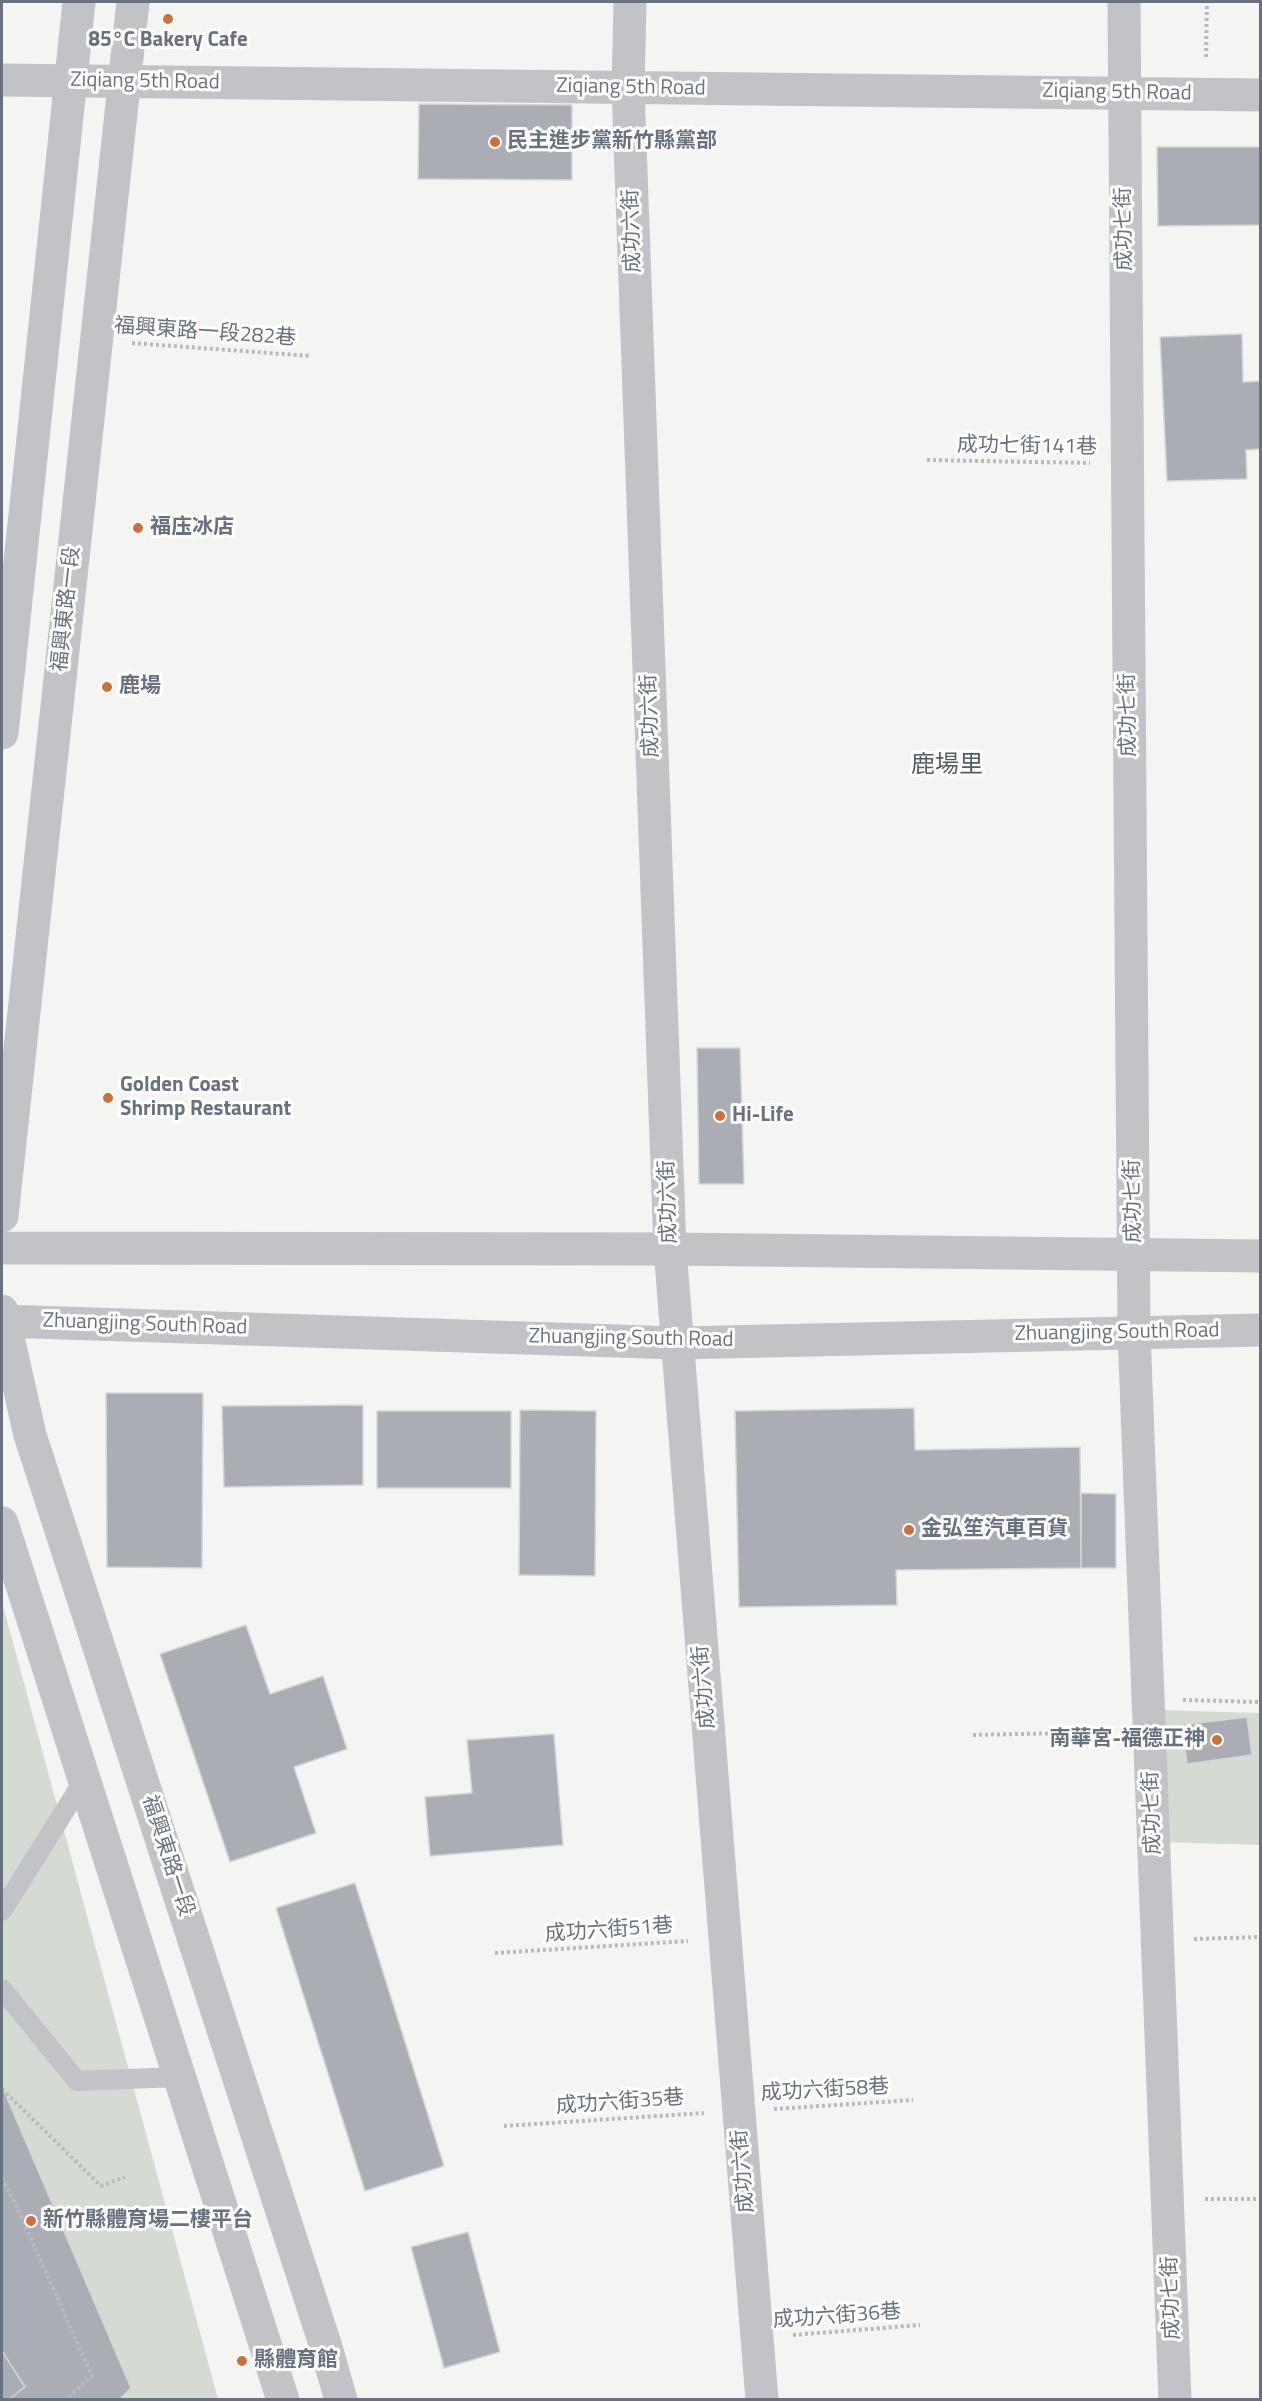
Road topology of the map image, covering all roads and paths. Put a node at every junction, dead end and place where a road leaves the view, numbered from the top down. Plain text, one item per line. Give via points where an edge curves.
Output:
1 (79, 2) edge
2 (133, 2) edge
3 (630, 2) edge
4 (1124, 2) edge
5 (1207, 2) edge
6 (2, 80) edge
7 (71, 81) junction
8 (123, 82) junction
9 (628, 88) junction
10 (1123, 93) junction
11 (1206, 94) junction
12 (1260, 95) edge
13 (96, 341) junction
14 (311, 356) dead end
15 (927, 460) dead end
16 (1127, 464) junction
17 (2, 733) edge
18 (2, 1216) edge
19 (2, 1248) edge
20 (670, 1249) junction
21 (1134, 1255) junction
22 (1260, 1256) edge
23 (2, 1311) edge
24 (2, 1321) edge
25 (1260, 1330) edge
26 (1134, 1332) junction
27 (678, 1343) junction
28 (2, 1523) edge
29 (1149, 1699) junction
30 (1260, 1702) edge
31 (1150, 1731) junction
32 (973, 1735) dead end
33 (84, 1780) junction
34 (2, 1911) edge
35 (1260, 1937) edge
36 (725, 1938) junction
37 (1158, 1940) junction
38 (495, 1953) dead end
39 (2, 1989) edge
40 (180, 2077) junction
41 (2, 2089) edge
42 (913, 2100) dead end
43 (739, 2111) junction
44 (504, 2126) dead end
45 (125, 2177) dead end
46 (2, 2178) edge
47 (1168, 2199) junction
48 (1260, 2199) edge
49 (920, 2325) dead end
50 (757, 2338) junction
51 (65, 2400) edge
52 (283, 2400) edge
53 (341, 2400) edge
54 (762, 2400) edge
55 (1175, 2400) edge

1 - 7 street
2 - 8 street, 福興東路一段
3 - 9 street, 成功六街
4 - 10 street, 成功七街
5 - 11 path
6 - 7 street, Ziqiang 5th Road
7 - 8 street, Ziqiang 5th Road
7 - 17 street
8 - 9 street, Ziqiang 5th Road
8 - 13 street, 福興東路一段
9 - 10 street, Ziqiang 5th Road
9 - 20 street, 成功六街
10 - 11 street, Ziqiang 5th Road
10 - 16 street, 成功七街
11 - 12 street, Ziqiang 5th Road
13 - 14 path, 福興東路一段282巷
13 - 18 street, 福興東路一段
15 - 16 path, 成功七街141巷
16 - 21 street, 成功七街
19 - 20 street
20 - 21 street
20 - 27 street, 成功六街
21 - 22 street
21 - 26 street, 成功七街
23 - 24 street, 福興東路一段
24 - 27 street, Zhuangjing South Road
24 - 53 street, 福興東路一段 via 30,1435
25 - 26 street, Zhuangjing South Road
26 - 27 street, Zhuangjing South Road
26 - 29 street, 成功七街
27 - 36 street, 成功六街
28 - 33 street
29 - 30 path
29 - 31 street, 成功七街
31 - 32 path
31 - 37 street, 成功七街
33 - 34 lane
33 - 40 street
35 - 37 path
36 - 38 path, 成功六街51巷
36 - 43 street, 成功六街
37 - 47 street, 成功七街
39 - 40 lane via 77,2080
40 - 52 street
41 - 45 path via 101,2186
42 - 43 path, 成功六街58巷
43 - 44 path, 成功六街35巷
43 - 50 street, 成功六街
46 - 51 path via 92,2376
47 - 48 path
47 - 55 street, 成功七街
49 - 50 path, 成功六街36巷
50 - 54 street, 成功六街

